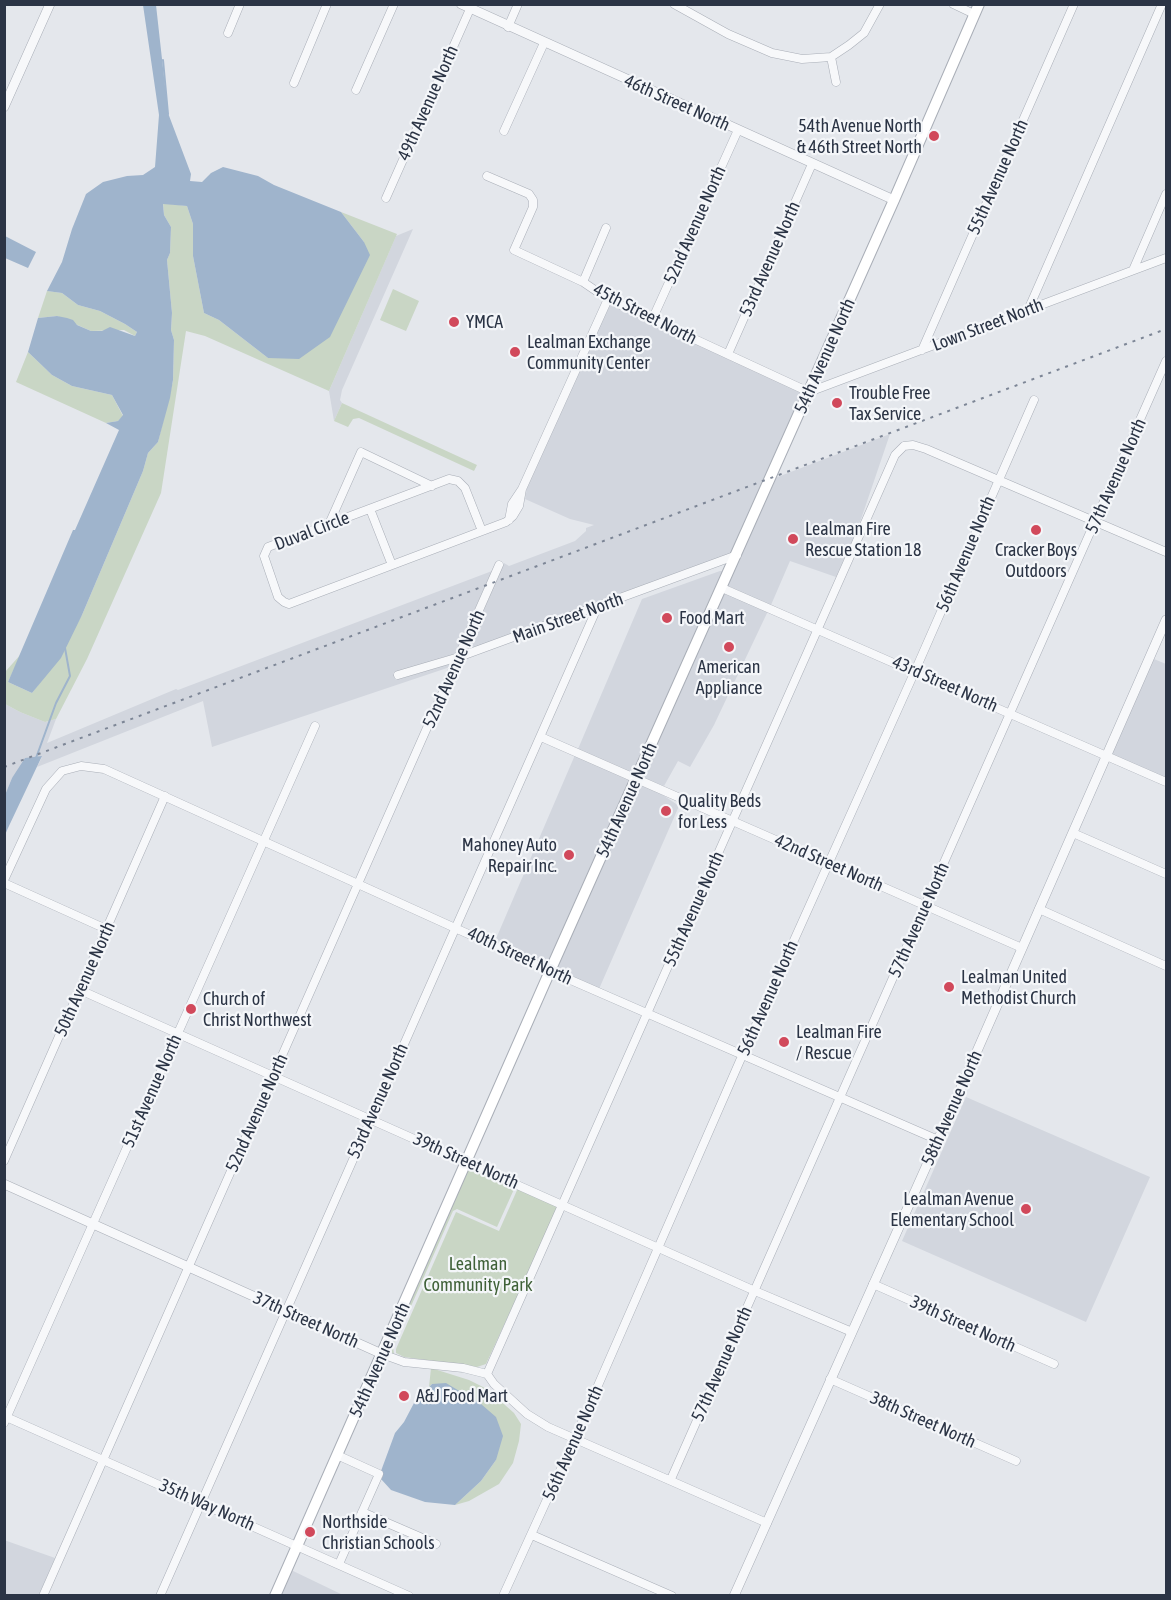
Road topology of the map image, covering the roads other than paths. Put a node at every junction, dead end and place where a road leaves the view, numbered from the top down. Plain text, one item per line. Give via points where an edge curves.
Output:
1 (50, 4) edge
2 (240, 4) edge
3 (327, 4) edge
4 (394, 4) edge
5 (518, 4) edge
6 (674, 4) edge
7 (880, 4) edge
8 (953, 4) edge
9 (1074, 4) edge
10 (1162, 4) edge
11 (466, 7) edge
12 (977, 9) edge
13 (508, 27) junction
14 (228, 33) dead end
15 (544, 43) junction
16 (831, 57) junction
17 (836, 82) dead end
18 (294, 83) dead end
19 (356, 90) dead end
20 (4, 107) edge
21 (738, 130) junction
22 (504, 131) dead end
23 (812, 164) junction
24 (487, 176) dead end
25 (1167, 194) edge
26 (386, 198) dead end
27 (894, 200) junction
28 (606, 228) dead end
29 (1167, 258) edge
30 (1133, 270) junction
31 (583, 282) junction
32 (608, 299) junction
33 (1028, 310) junction
34 (652, 320) junction
35 (922, 350) junction
36 (728, 354) junction
37 (1167, 361) edge
38 (809, 392) junction
39 (1034, 400) dead end
40 (999, 479) junction
41 (432, 486) junction
42 (370, 509) junction
43 (1096, 522) junction
44 (329, 524) junction
45 (482, 531) junction
46 (1167, 552) edge
47 (737, 555) junction
48 (392, 565) junction
49 (499, 565) dead end
50 (722, 588) junction
51 (597, 608) junction
52 (1167, 620) edge
53 (818, 628) junction
54 (459, 657) junction
55 (915, 671) junction
56 (398, 675) dead end
57 (1012, 714) junction
58 (315, 726) dead end
59 (541, 737) junction
60 (1107, 756) junction
61 (636, 778) junction
62 (1167, 782) edge
63 (165, 796) junction
64 (733, 820) junction
65 (1073, 833) junction
66 (263, 840) junction
67 (830, 862) junction
68 (1167, 874) edge
69 (4, 881) edge
70 (358, 883) junction
71 (926, 905) junction
72 (1039, 909) junction
73 (456, 927) junction
74 (106, 929) junction
75 (1022, 948) junction
76 (1167, 966) edge
77 (550, 971) junction
78 (80, 990) junction
79 (647, 1014) junction
80 (177, 1032) junction
81 (742, 1056) junction
82 (274, 1075) junction
83 (839, 1097) junction
84 (370, 1118) junction
85 (938, 1140) junction
86 (4, 1161) edge
87 (467, 1162) junction
88 (4, 1184) edge
89 (563, 1205) junction
90 (93, 1224) junction
91 (659, 1248) junction
92 (189, 1267) junction
93 (873, 1284) junction
94 (755, 1291) junction
95 (285, 1310) junction
96 (852, 1332) junction
97 (382, 1354) junction
98 (1054, 1364) dead end
99 (487, 1374) junction
100 (831, 1379) junction
101 (5, 1419) edge
102 (575, 1438) junction
103 (337, 1455) junction
104 (103, 1459) junction
105 (1016, 1461) dead end
106 (671, 1479) junction
107 (201, 1503) junction
108 (362, 1512) junction
109 (767, 1523) junction
110 (532, 1535) junction
111 (436, 1544) dead end
112 (297, 1546) junction
113 (339, 1564) junction
114 (392, 1592) edge
115 (43, 1596) edge
116 (160, 1596) edge
117 (275, 1596) edge
118 (409, 1596) edge
119 (503, 1596) edge
120 (672, 1596) edge
121 (734, 1596) edge

1 - 20 street
2 - 14 street
3 - 18 street
4 - 19 street
5 - 13 street
6 - 16 street via 772,53 802,59
7 - 16 street via 864,33
8 - 12 street
9 - 35 street, 55th Avenue North
10 - 33 street
11 - 13 street, 46th Street North
11 - 26 street, 49th Avenue North
12 - 27 main road, 54th Avenue North
13 - 15 street, 46th Street North
15 - 21 street, 46th Street North
15 - 22 street
16 - 17 street
21 - 23 street, 46th Street North
21 - 34 street, 52nd Avenue North
23 - 27 street, 46th Street North
23 - 36 street, 53rd Avenue North
24 - 31 street, 45th Street North via 529,194 533,200 514,250
25 - 30 street
27 - 38 main road, 54th Avenue North
28 - 31 street
29 - 30 street, Lown Street North
30 - 33 street, Lown Street North
31 - 32 street, 45th Street North
32 - 34 street, 45th Street North
32 - 45 street, Duval Circle via 522,489 519,506 507,521
33 - 35 street, Lown Street North
34 - 36 street, 45th Street North
35 - 38 street, Lown Street North
36 - 38 street, 45th Street North
37 - 43 street, 57th Avenue North
38 - 47 main road, 54th Avenue North
39 - 40 street, 56th Avenue North
40 - 43 street
40 - 53 street, 55th Avenue North via 926,449 904,446 884,478
40 - 55 street, 56th Avenue North
41 - 42 street, Duval Circle
41 - 44 street via 361,452
41 - 45 street, Duval Circle via 453,479 462,485
42 - 44 street, Duval Circle
42 - 48 street
43 - 46 street
43 - 57 street, 57th Avenue North
44 - 48 street, Duval Circle via 267,547 264,552 278,597 284,603
45 - 48 street, Duval Circle
47 - 50 main road, 54th Avenue North
47 - 51 street, Main Street North
49 - 54 street, 52nd Avenue North
50 - 53 street, 43rd Street North
50 - 61 main road, 54th Avenue North
51 - 54 street, Main Street North
51 - 59 street, 53rd Avenue North
52 - 60 street, 58th Avenue North
53 - 55 street, 43rd Street North
53 - 64 street, 55th Avenue North
54 - 56 street, Main Street North
54 - 70 street, 52nd Avenue North
55 - 57 street, 43rd Street North
55 - 67 street, 56th Avenue North
57 - 60 street, 43rd Street North
57 - 71 street, 57th Avenue North
58 - 66 street, 51st Avenue North
59 - 61 street, 42nd Street North
59 - 73 street, 53rd Avenue North
60 - 62 street, 43rd Street North
60 - 65 street, 58th Avenue North
61 - 64 street, 42nd Street North
61 - 77 main road, 54th Avenue North
63 - 66 street, 40th Street North
63 - 69 street, 40th Street North via 104,769 81,766 62,771 46,789
63 - 74 street, 50th Avenue North
64 - 67 street, 42nd Street North
64 - 79 street, 55th Avenue North
65 - 68 street
65 - 72 street, 58th Avenue North
66 - 70 street, 40th Street North
66 - 80 street, 51st Avenue North
67 - 71 street, 42nd Street North
67 - 81 street, 56th Avenue North
69 - 74 street
70 - 73 street, 40th Street North
70 - 82 street, 52nd Avenue North
71 - 75 street, 42nd Street North
71 - 83 street, 57th Avenue North
72 - 75 street, 58th Avenue North
72 - 76 street
73 - 77 street, 40th Street North
73 - 84 street, 53rd Avenue North
74 - 78 street, 50th Avenue North
75 - 85 street, 58th Avenue North
77 - 79 street, 40th Street North
77 - 87 main road, 54th Avenue North
78 - 80 street, 39th Street North
78 - 86 street, 50th Avenue North
79 - 81 street, 40th Street North
79 - 89 street, 55th Avenue North
80 - 82 street, 39th Street North
80 - 90 street, 51st Avenue North
81 - 83 street, 40th Street North
81 - 91 street, 56th Avenue North
82 - 84 street, 39th Street North
82 - 92 street, 52nd Avenue North
83 - 85 street, 40th Street North
83 - 94 street, 57th Avenue North
84 - 87 street, 39th Street North
84 - 95 street, 53rd Avenue North
85 - 93 street, 58th Avenue North
87 - 89 street, 39th Street North
87 - 97 main road, 54th Avenue North
88 - 90 street, 37th Street North
89 - 91 street, 39th Street North
89 - 99 street, 55th Avenue North
90 - 92 street, 37th Street North
90 - 101 street, 51st Avenue North
91 - 94 street, 39th Street North
91 - 102 street, 56th Avenue North
92 - 95 street, 37th Street North
92 - 104 street, 52nd Avenue North
93 - 96 street, 58th Avenue North
93 - 98 street, 39th Street North
94 - 96 street, 39th Street North
94 - 106 street, 57th Avenue North
95 - 97 street, 37th Street North
95 - 107 street, 53rd Avenue North
96 - 100 street, 58th Avenue North
97 - 99 street, 37th Street North via 404,1362
97 - 103 main road, 54th Avenue North
99 - 102 street via 527,1414
100 - 105 street, 38th Street North
100 - 109 street, 58th Avenue North
101 - 104 street, 35th Way North
102 - 106 street
102 - 110 street, 56th Avenue North
103 - 108 street via 379,1474
103 - 112 main road, 54th Avenue North
104 - 107 street, 35th Way North
104 - 115 street, 52nd Avenue North
106 - 109 street
107 - 112 street, 35th Way North
107 - 116 street, 53rd Avenue North
108 - 111 street
108 - 113 street
109 - 121 street, 58th Avenue North
110 - 119 street, 56th Avenue North
110 - 120 street
112 - 113 street, 35th Way North
112 - 117 main road, 54th Avenue North
113 - 114 street, 35th Way North
114 - 118 street, 35th Way North

